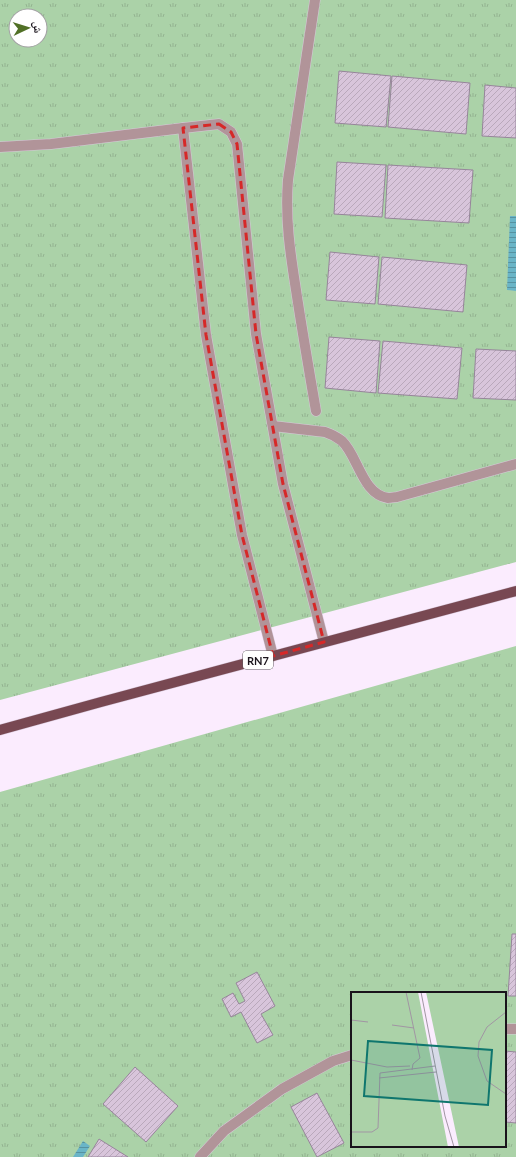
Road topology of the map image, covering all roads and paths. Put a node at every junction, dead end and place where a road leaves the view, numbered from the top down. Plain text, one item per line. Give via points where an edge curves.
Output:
1 (315, 0) edge
2 (183, 128) junction
3 (0, 147) edge
4 (316, 411) dead end
5 (273, 426) junction
6 (516, 464) edge
7 (516, 591) edge
8 (324, 642) junction
9 (273, 656) junction
10 (0, 730) edge
11 (351, 1055) edge
12 (200, 1157) edge

1 - 4 street via 286,198 288,239
2 - 3 street via 51,144
2 - 5 street via 219,124 231,132 237,144 256,334
2 - 9 street via 206,335 242,535
5 - 6 street via 333,435 350,452 366,483 378,494 388,498
5 - 8 street via 283,484
7 - 8 main road, RN7
8 - 9 main road, RN7
9 - 10 main road, RN7
11 - 12 street via 333,1061 282,1089 224,1131

